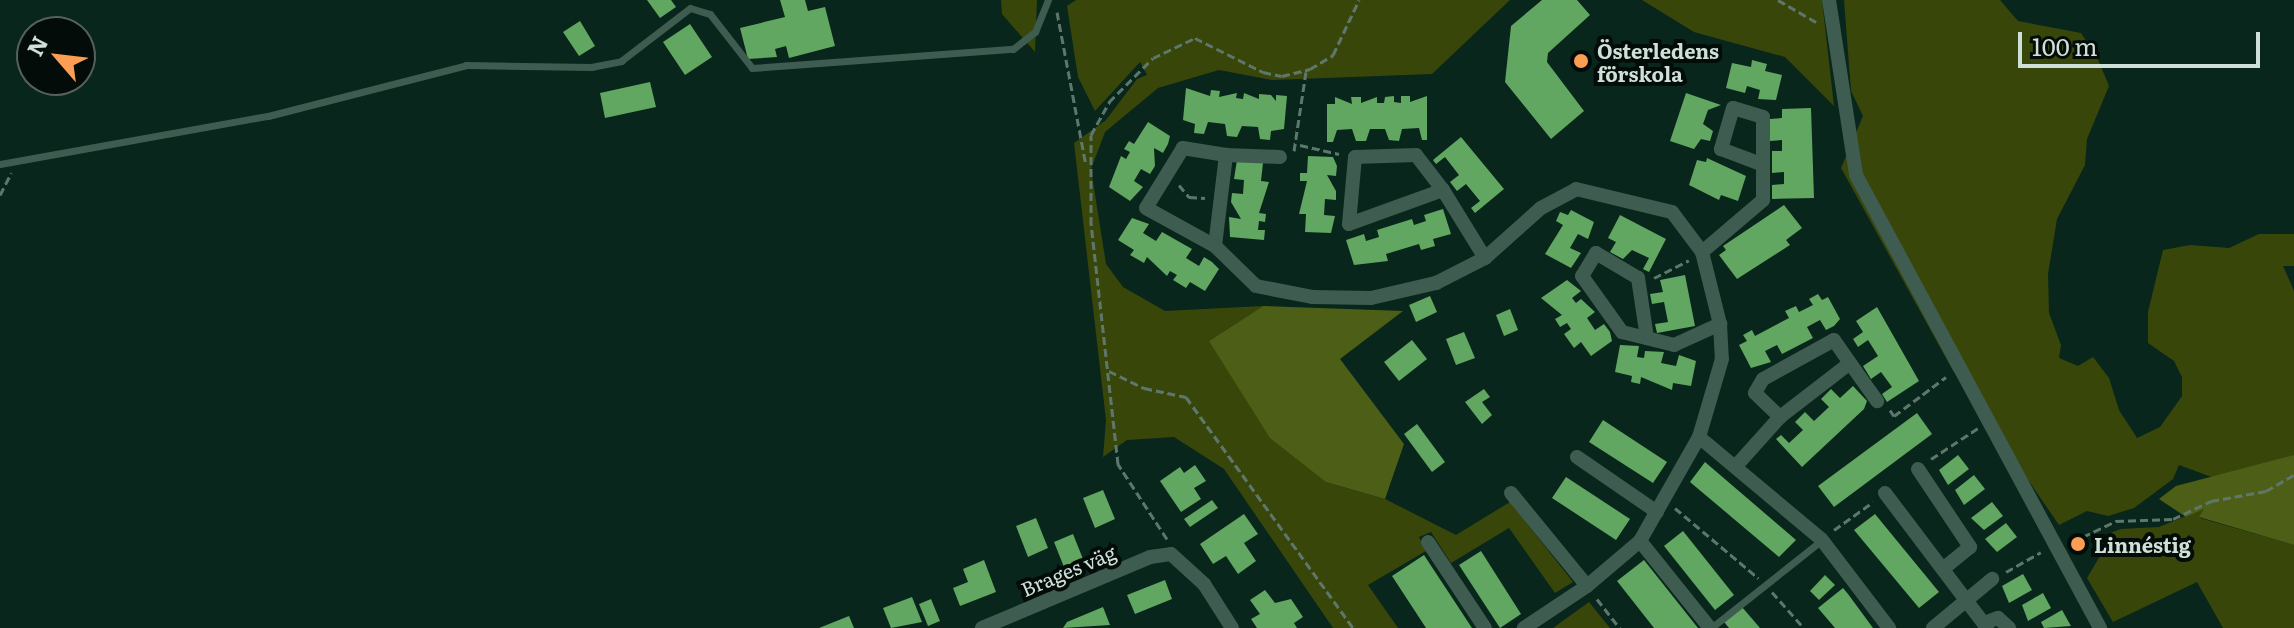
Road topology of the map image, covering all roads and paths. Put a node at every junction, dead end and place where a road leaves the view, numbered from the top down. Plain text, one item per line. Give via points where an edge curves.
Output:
1 (1048, 0) edge
2 (1055, 0) edge
3 (1778, 0) edge
4 (1829, 0) edge
5 (1834, 37) junction
6 (1306, 70) dead end
7 (1298, 145) junction
8 (1226, 155) junction
9 (1280, 157) joint
10 (1355, 157) junction
11 (16, 162) junction
12 (0, 164) edge
13 (1761, 164) dead end
14 (1087, 170) dead end
15 (1166, 175) junction
16 (1443, 190) junction
17 (0, 195) edge
18 (1220, 199) junction
19 (1215, 246) junction
20 (1702, 252) junction
21 (1485, 258) junction
22 (1639, 281) junction
23 (1720, 324) junction
24 (1647, 338) junction
25 (1850, 363) junction
26 (1958, 369) junction
27 (1877, 401) joint
28 (1780, 417) junction
29 (1987, 422) junction
30 (1699, 437) junction
31 (1577, 457) dead end
32 (1736, 466) junction
33 (1918, 469) joint
34 (2294, 475) edge
35 (1511, 493) dead end
36 (1885, 493) joint
37 (1660, 506) junction
38 (1822, 540) junction
39 (1640, 541) junction
40 (1428, 542) dead end
41 (2056, 547) junction
42 (1171, 554) junction
43 (1943, 569) junction
44 (1992, 579) joint
45 (1764, 583) junction
46 (1587, 586) junction
47 (1965, 602) junction
48 (1985, 626) edge
49 (982, 628) edge
50 (1232, 628) edge
51 (1353, 628) edge
52 (1485, 628) edge
53 (1524, 628) edge
54 (1620, 628) edge
55 (1710, 628) edge
56 (1804, 628) edge
57 (1889, 628) edge
58 (1933, 628) edge
59 (2009, 628) edge
60 (2100, 628) edge

1 - 11 lane via 1035,32 1013,49 752,68 710,14 690,8 621,61 591,67 466,65 268,116
2 - 14 path
3 - 5 path via 1794,5
4 - 5 street
5 - 26 street via 1856,175
6 - 7 path
7 - 9 path
7 - 10 path
8 - 9 street
8 - 15 street via 1183,148
8 - 18 street
10 - 16 street via 1416,155
10 - 16 street via 1349,224
11 - 12 lane
11 - 17 path
13 - 20 street via 1763,200
15 - 18 path via 1189,197
15 - 19 street via 1146,208
16 - 21 street
18 - 19 street
19 - 21 street via 1256,286 1312,297 1371,298 1436,283
20 - 21 street via 1672,212 1576,189 1541,208
20 - 22 path via 1663,276
20 - 23 street
22 - 24 street
22 - 24 street via 1596,253 1582,276 1622,332
23 - 24 street via 1674,345
23 - 30 street via 1722,359
25 - 27 street
25 - 28 street
25 - 28 street via 1834,340 1763,379 1755,393
26 - 27 path via 1894,416
26 - 29 street
28 - 32 street
29 - 33 path
29 - 41 street
30 - 32 street
30 - 37 street
31 - 37 street
32 - 38 street
33 - 43 street via 1970,547
34 - 41 path via 2266,491 2211,501 2173,519 2116,521
35 - 46 street
36 - 38 path
36 - 43 street
37 - 39 street
37 - 45 path
38 - 45 lane
38 - 57 street
39 - 46 street
39 - 55 street
40 - 52 street
41 - 44 path
41 - 60 street
42 - 49 street, Brages väg via 1150,557
42 - 50 street via 1204,584
42 - 51 path via 1167,538 1118,464 1109,371 1144,388 1186,397
43 - 47 street
44 - 47 street
45 - 55 lane
45 - 56 path
46 - 53 street
46 - 54 path
47 - 48 street
47 - 58 street
48 - 59 street via 1998,618

